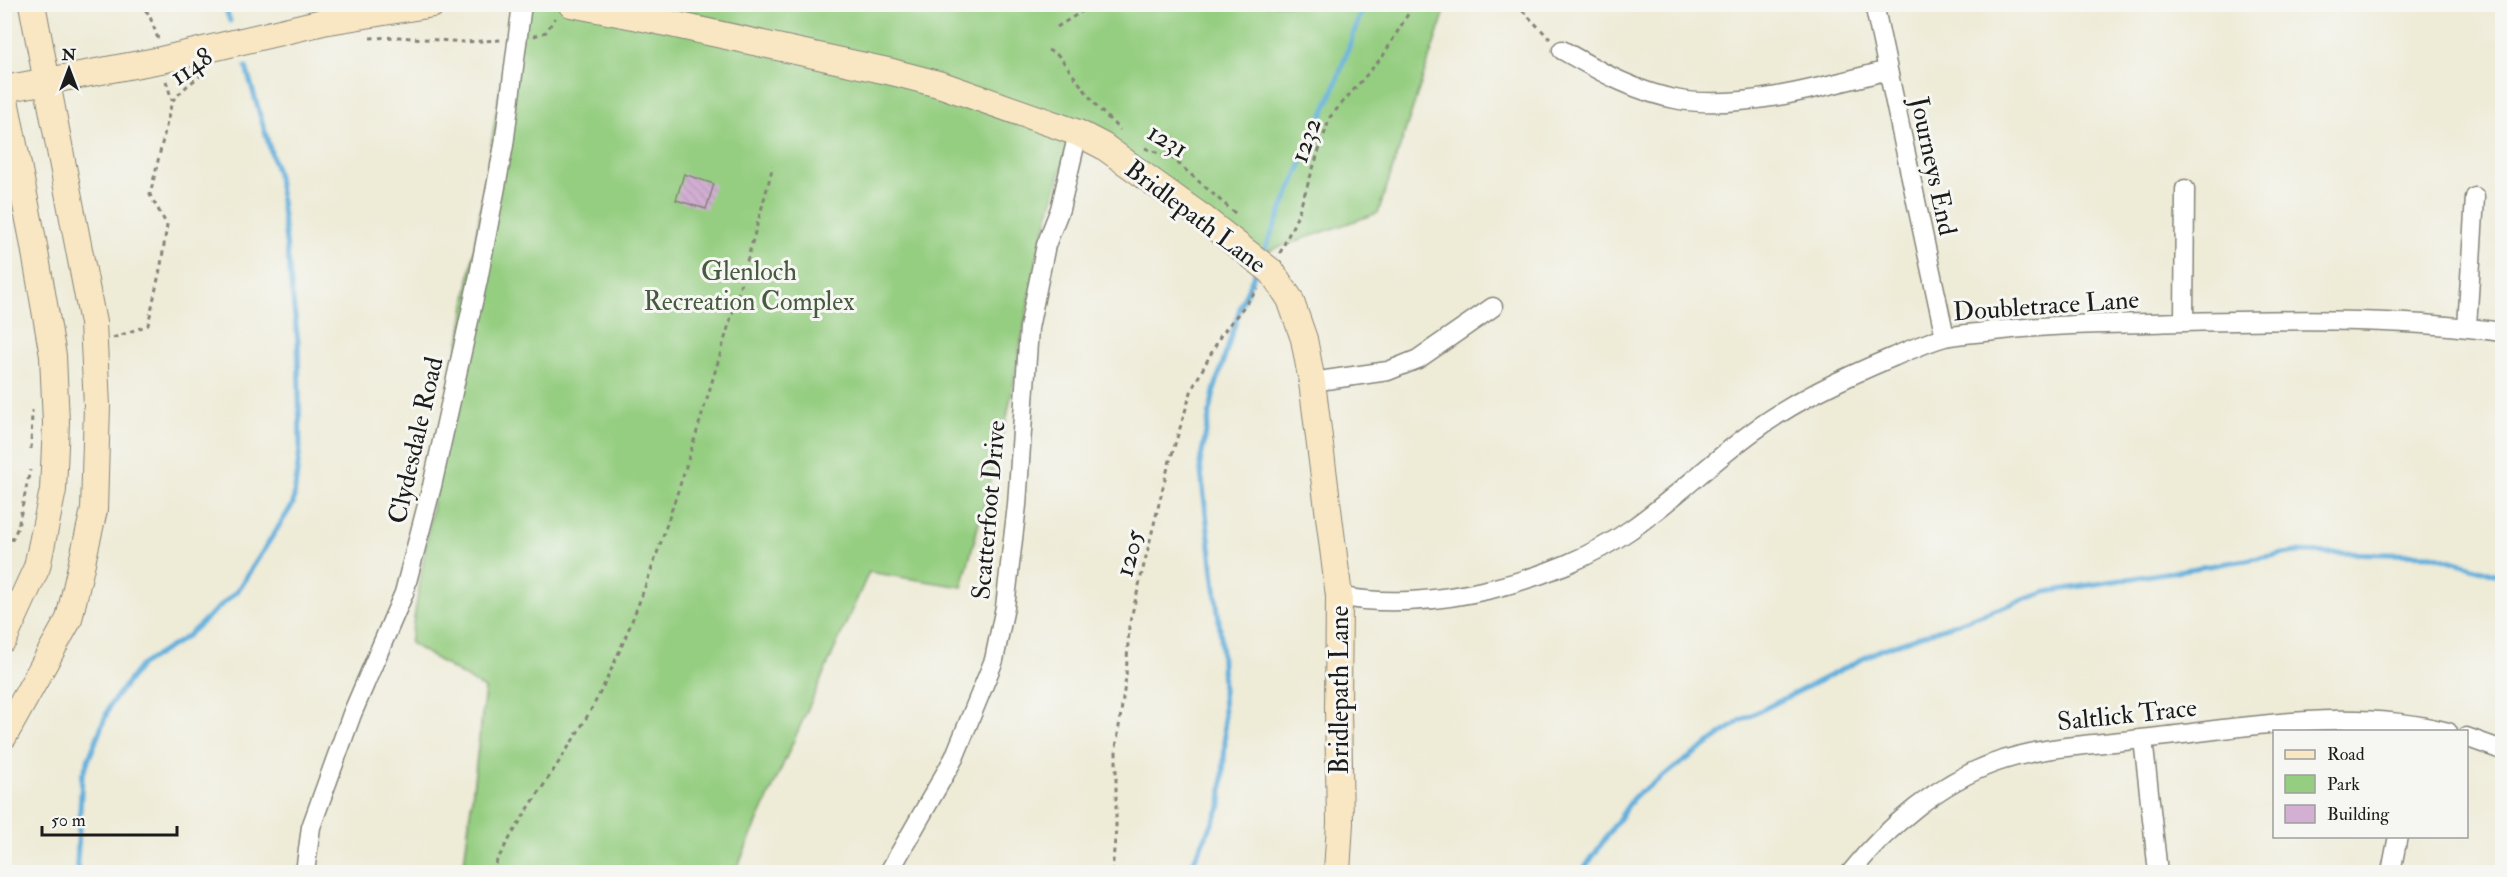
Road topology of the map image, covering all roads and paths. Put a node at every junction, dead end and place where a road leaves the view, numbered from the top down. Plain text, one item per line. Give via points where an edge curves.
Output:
1 (32, 4) edge
2 (433, 4) edge
3 (522, 4) edge
4 (1107, 4) edge
5 (1414, 4) edge
6 (1516, 4) edge
7 (1874, 4) edge
8 (564, 9) edge
9 (1057, 27) dead end
10 (367, 38) dead end
11 (517, 39) junction
12 (1048, 50) dead end
13 (1562, 50) joint
14 (210, 69) dead end
15 (1888, 70) junction
16 (46, 81) junction
17 (4, 89) edge
18 (4, 95) edge
19 (1078, 132) junction
20 (1127, 136) dead end
21 (1144, 148) dead end
22 (773, 166) dead end
23 (2185, 189) dead end
24 (2475, 197) dead end
25 (1241, 218) dead end
26 (1267, 257) junction
27 (1493, 307) dead end
28 (2184, 322) junction
29 (2467, 327) junction
30 (2502, 332) edge
31 (1945, 337) junction
32 (95, 346) junction
33 (1312, 382) junction
34 (1339, 596) junction
35 (4, 639) edge
36 (2419, 728) edge
37 (4, 736) edge
38 (2468, 738) edge
39 (2143, 739) junction
40 (2502, 750) edge
41 (2398, 838) edge
42 (305, 873) edge
43 (491, 873) edge
44 (890, 873) edge
45 (1112, 873) edge
46 (1336, 873) edge
47 (1851, 873) edge
48 (2158, 873) edge
49 (2391, 873) edge

1 - 16 street
2 - 16 street via 323,22 161,60
3 - 11 street, Clydesdale Road
4 - 9 path via 1089,8
5 - 26 path, 1232 via 1383,56 1329,117 1297,217
6 - 13 path
7 - 15 street, Journeys End
8 - 11 path via 541,35
8 - 19 street, Bridlepath Lane via 639,17 892,72
10 - 11 path via 464,42
11 - 42 street, Clydesdale Road via 504,146 432,486 404,593 352,714 312,827
12 - 20 path, 1231 via 1059,56 1098,108
13 - 15 street via 1624,83 1678,100 1698,102 1734,103
14 - 32 path, 1148 via 172,101 161,142 150,195 166,225 148,325
15 - 31 street, Journeys End
16 - 17 street
16 - 32 street
18 - 35 street via 52,356 56,423 53,490 37,567
19 - 26 street, Bridlepath Lane
19 - 44 street, Scatterfoot Drive via 1046,245 1029,328 1017,505 1005,608 994,660 954,758
21 - 25 path, 1231 via 1172,158
22 - 43 path via 723,348 642,597 600,692
23 - 28 street
24 - 29 street
26 - 33 street, Bridlepath Lane via 1290,299 1304,339
26 - 45 path, 1205 via 1192,389 1168,467 1129,626 1116,747
27 - 33 street via 1418,359 1388,371
28 - 29 street, Doubletrace Lane
28 - 31 street, Doubletrace Lane via 2049,325
29 - 30 street, Doubletrace Lane
31 - 34 street, Doubletrace Lane via 1846,377 1798,402 1752,432 1629,531 1591,552 1489,590 1436,599 1382,601
32 - 37 street via 94,510 79,580 69,619
33 - 34 street, Bridlepath Lane
34 - 46 street, Bridlepath Lane via 1340,823
36 - 39 street, Saltlick Trace via 2398,721 2329,720
38 - 40 street
39 - 47 street, Saltlick Trace via 2043,749 1992,764 1922,804 1881,839
39 - 48 street
41 - 49 street

